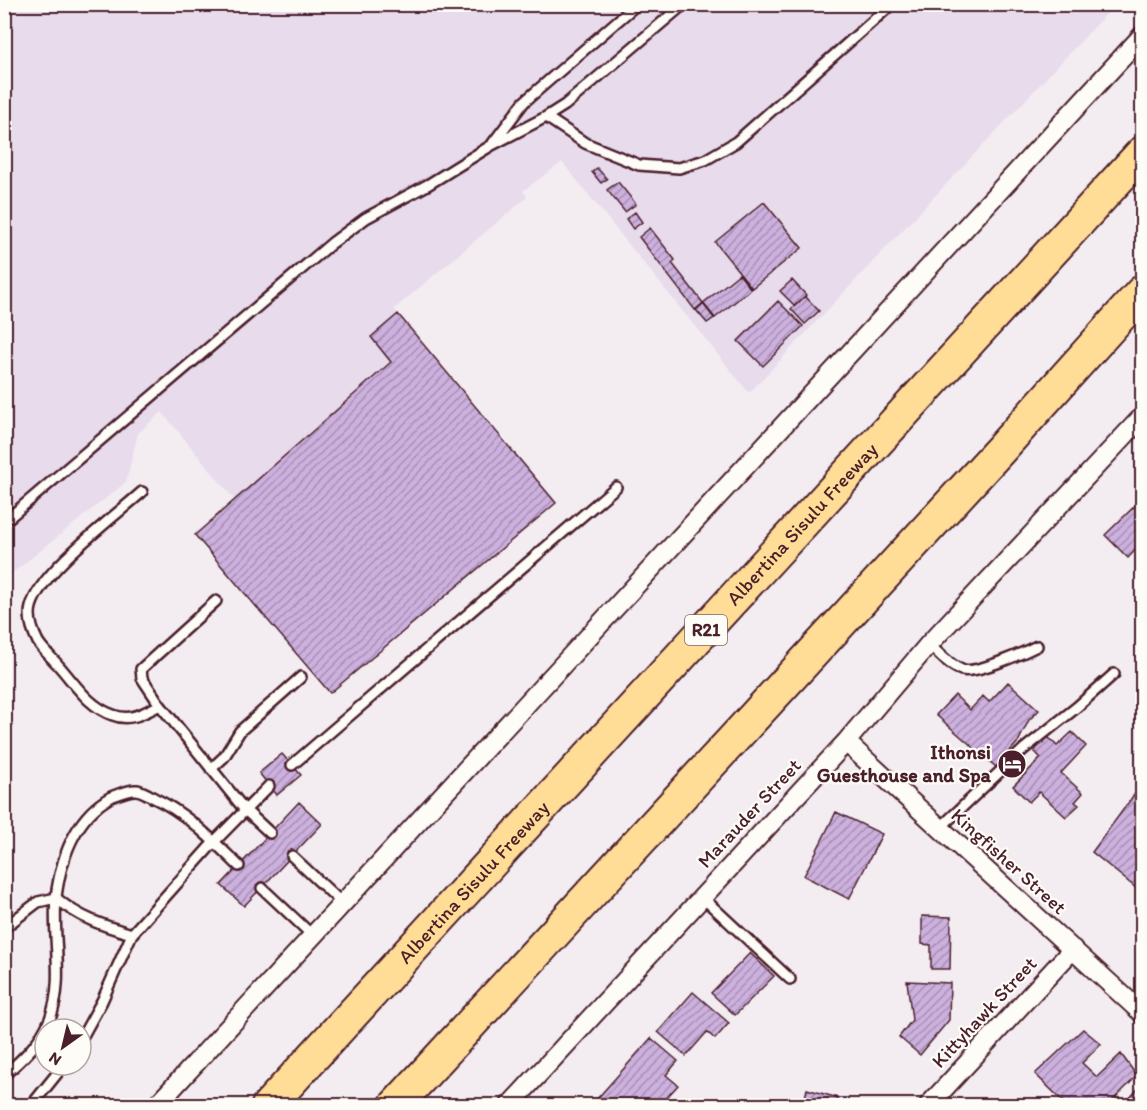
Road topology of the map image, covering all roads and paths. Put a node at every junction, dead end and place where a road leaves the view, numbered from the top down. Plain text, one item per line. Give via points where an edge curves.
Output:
1 (637, 4) edge
2 (684, 4) edge
3 (892, 4) edge
4 (1143, 36) edge
5 (546, 117) junction
6 (492, 145) junction
7 (1143, 153) edge
8 (1143, 292) edge
9 (1143, 417) edge
10 (616, 487) dead end
11 (142, 492) dead end
12 (4, 522) edge
13 (216, 601) dead end
14 (929, 644) junction
15 (1037, 646) dead end
16 (1114, 674) dead end
17 (301, 677) dead end
18 (160, 705) junction
19 (846, 742) junction
20 (292, 765) dead end
21 (211, 769) junction
22 (269, 786) dead end
23 (244, 809) junction
24 (940, 828) junction
25 (270, 833) dead end
26 (214, 842) junction
27 (292, 856) dead end
28 (239, 866) dead end
29 (262, 888) dead end
30 (701, 897) junction
31 (56, 898) junction
32 (342, 903) junction
33 (4, 928) edge
34 (132, 934) junction
35 (312, 935) junction
36 (1073, 949) junction
37 (790, 979) dead end
38 (1143, 1013) edge
39 (93, 1017) edge
40 (4, 1075) edge
41 (54, 1077) edge
42 (31, 1106) edge
43 (156, 1106) edge
44 (268, 1106) edge
45 (395, 1106) edge
46 (509, 1106) edge
47 (928, 1106) edge

1 - 6 lane via 524,102
2 - 5 lane
3 - 5 lane via 736,142 705,160 678,168 639,165 585,143
4 - 32 street
5 - 6 lane
6 - 12 lane via 366,218 332,243
7 - 44 highway, Albertina Sisulu Freeway / R21
8 - 45 highway
9 - 14 street, Marauder Street
10 - 20 lane
11 - 18 lane via 52,572 30,608 31,626 39,643 98,708 125,718
13 - 18 lane via 141,669 142,678
14 - 15 lane via 954,666 966,671
14 - 19 street, Marauder Street
16 - 24 lane via 1024,749
17 - 21 lane via 240,731 224,757
18 - 21 lane
19 - 24 street, Kingfisher Street
19 - 30 street, Marauder Street
21 - 23 lane
22 - 23 lane
23 - 25 lane
23 - 26 lane
24 - 36 street, Kingfisher Street
26 - 28 lane
26 - 31 lane via 173,807 136,790 120,793 97,806 78,828 64,854
26 - 34 lane
27 - 32 lane
29 - 35 lane
30 - 37 lane
30 - 46 street, Marauder Street
31 - 33 lane via 38,902
31 - 34 lane via 92,922
31 - 40 lane via 58,966 50,1020 23,1060
32 - 35 street
34 - 39 lane
35 - 43 street
36 - 38 street, Kingfisher Street
36 - 47 street, Kittyhawk Street
41 - 42 lane

